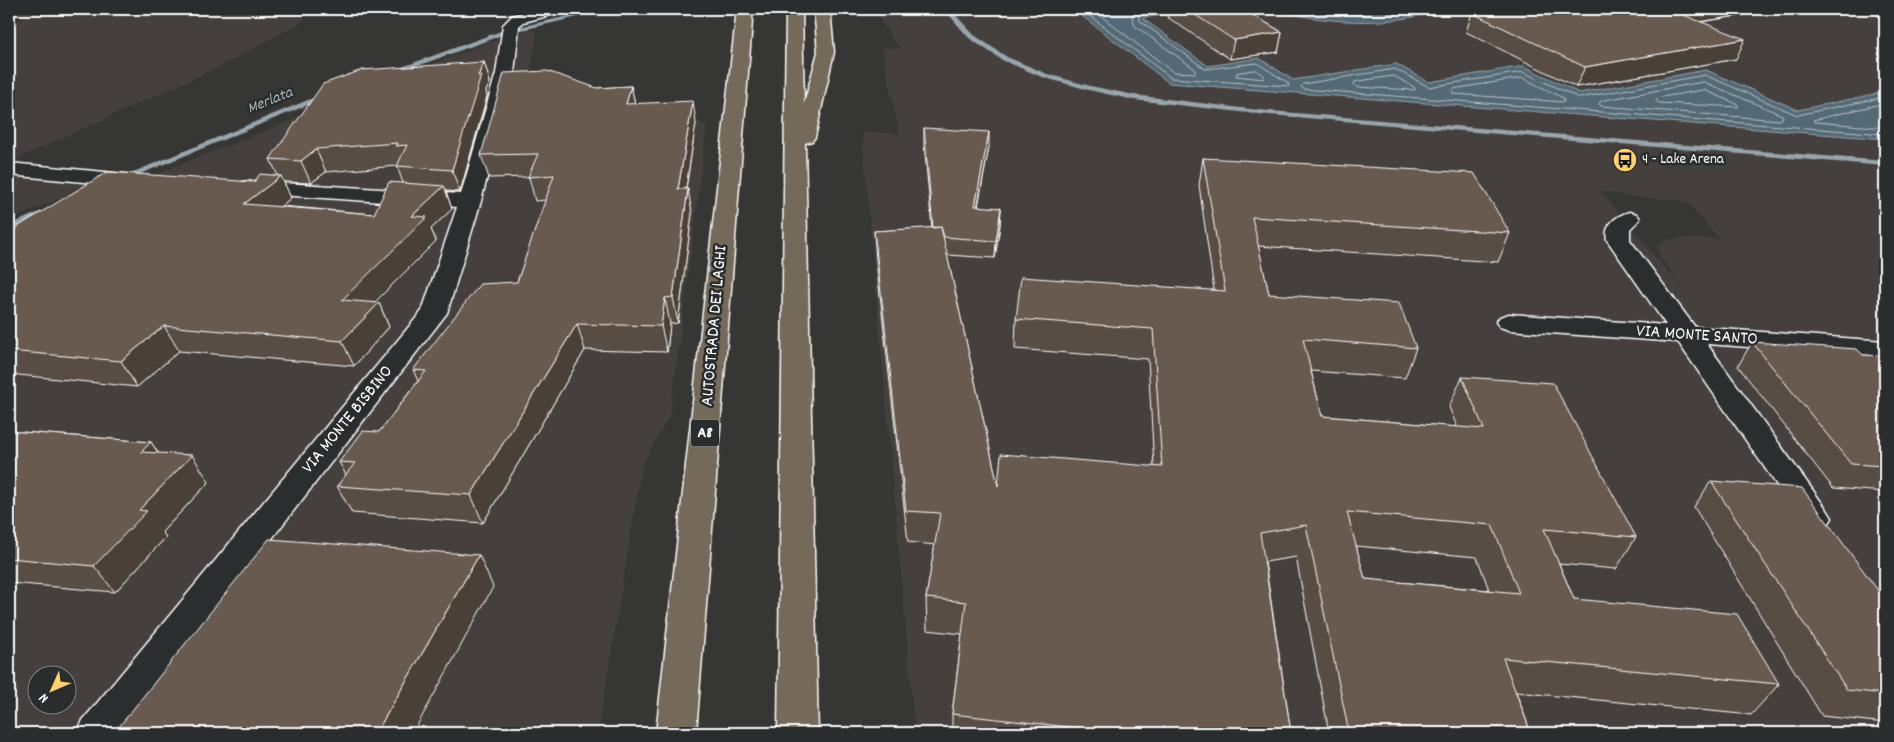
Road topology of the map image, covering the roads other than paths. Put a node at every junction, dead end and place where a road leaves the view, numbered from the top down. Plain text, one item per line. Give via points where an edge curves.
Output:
1 (558, 9) edge
2 (733, 9) edge
3 (746, 9) edge
4 (794, 9) edge
5 (822, 9) edge
6 (741, 56) junction
7 (10, 170) edge
8 (795, 178) junction
9 (150, 181) edge
10 (229, 186) edge
11 (470, 201) junction
12 (1629, 219) dead end
13 (1510, 322) dead end
14 (1687, 336) junction
15 (1885, 349) edge
16 (1834, 541) edge
17 (97, 733) edge
18 (676, 733) edge
19 (798, 733) edge

1 - 11 street, VIA MONTE BISBINO via 518,19 510,32 505,73
2 - 6 highway
3 - 6 highway, AUTOSTRADA DEI LAGHI / A8
4 - 8 highway
5 - 8 highway via 826,52
6 - 18 highway, AUTOSTRADA DEI LAGHI / A8
7 - 9 street
8 - 19 highway
10 - 11 street
11 - 17 street, VIA MONTE BISBINO via 434,313
12 - 14 street via 1619,226 1619,240
13 - 14 street, VIA MONTE SANTO
14 - 15 street, VIA MONTE SANTO
14 - 16 street

